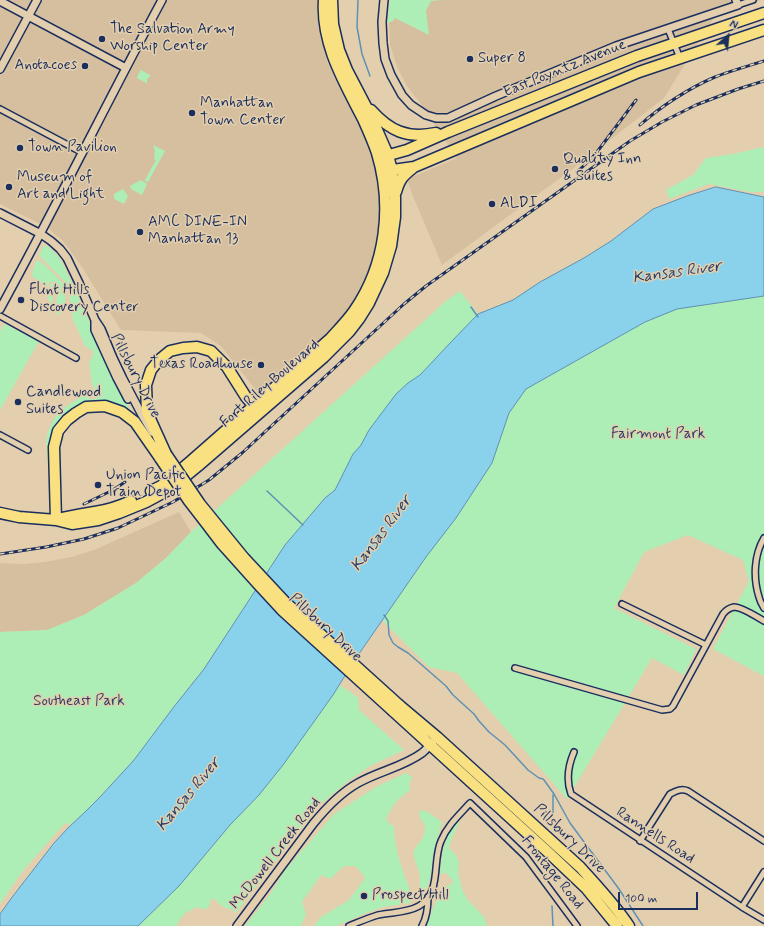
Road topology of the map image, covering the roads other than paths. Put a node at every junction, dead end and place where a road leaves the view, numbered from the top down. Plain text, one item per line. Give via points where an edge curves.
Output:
1 (37, 0) edge
2 (162, 0) edge
3 (324, 0) edge
4 (332, 0) edge
5 (384, 0) edge
6 (753, 0) edge
7 (0, 1) edge
8 (737, 3) edge
9 (764, 13) edge
10 (28, 16) junction
11 (668, 29) junction
12 (764, 30) edge
13 (674, 43) junction
14 (680, 58) junction
15 (126, 68) junction
16 (0, 70) edge
17 (361, 97) junction
18 (0, 109) edge
19 (448, 132) junction
20 (83, 153) junction
21 (383, 157) junction
22 (414, 167) junction
23 (387, 171) junction
24 (395, 197) junction
25 (0, 213) edge
26 (40, 234) junction
27 (0, 309) edge
28 (0, 316) edge
29 (76, 358) dead end
30 (257, 409) junction
31 (0, 435) edge
32 (28, 450) dead end
33 (163, 456) junction
34 (0, 513) edge
35 (56, 520) junction
36 (764, 538) edge
37 (622, 604) dead end
38 (764, 608) edge
39 (764, 621) edge
40 (706, 645) junction
41 (515, 668) dead end
42 (433, 741) junction
43 (574, 752) dead end
44 (640, 841) junction
45 (764, 841) edge
46 (764, 872) edge
47 (428, 897) junction
48 (742, 907) junction
49 (764, 920) edge
50 (237, 926) edge
51 (349, 926) edge
52 (422, 926) edge
53 (578, 926) edge
54 (617, 926) edge
55 (630, 926) edge

1 - 10 street
2 - 15 street
3 - 21 highway via 326,33 331,53
4 - 17 highway via 333,24 339,50
5 - 11 street via 383,43 389,70 402,95 411,105 436,118 448,118 616,46
6 - 8 street
7 - 10 street
8 - 11 street
9 - 13 highway, East Poyntz Avenue
10 - 15 street
10 - 16 street
11 - 13 street
12 - 14 highway, East Poyntz Avenue
13 - 14 street
13 - 19 highway, East Poyntz Avenue
14 - 22 highway, East Poyntz Avenue via 639,72
15 - 20 street
17 - 19 highway via 378,118 399,132 426,135
17 - 21 highway via 371,116
18 - 20 street
19 - 21 highway, East Poyntz Avenue via 407,150
20 - 26 street
21 - 23 highway
22 - 23 highway, East Poyntz Avenue
22 - 24 highway via 401,179
23 - 24 highway, Fort Riley Boulevard
23 - 30 highway, Fort Riley Boulevard via 386,215 381,252 363,297 330,339
24 - 30 highway, Fort Riley Boulevard via 392,246 383,273 359,319 338,344
25 - 26 street, Pillsbury Drive
26 - 27 street
26 - 33 street, Pillsbury Drive via 51,241 67,258 94,320 101,328 113,358
28 - 29 street
30 - 33 highway via 246,397 227,366 211,351 197,347 170,352 151,370 146,385 147,412
30 - 35 highway, Fort Riley Boulevard via 161,486 143,496 120,506
31 - 32 street
33 - 35 highway via 135,422 122,412 106,406 86,407 76,412 58,432 54,447
33 - 42 highway, Pillsbury Drive, bridge via 244,558 285,602
34 - 35 highway, Fort Riley Boulevard
36 - 38 street via 756,559 755,577 759,598
37 - 40 street
39 - 40 street via 733,607 723,614
40 - 41 street via 673,706 662,710
42 - 50 street, McDowell Creek Road via 414,758 360,782 335,800
42 - 54 highway, Pillsbury Drive via 586,888
42 - 55 highway, Pillsbury Drive via 580,867
43 - 44 street, Rannells Road via 568,777 571,794
44 - 45 street via 670,794 683,789
44 - 48 street, Rannells Road
46 - 48 street
47 - 51 street via 420,905 408,910 376,916
47 - 52 street via 428,908
47 - 53 street, Frontage Road via 436,876 440,842 448,827 470,803 526,857
48 - 49 street, Rannells Road

